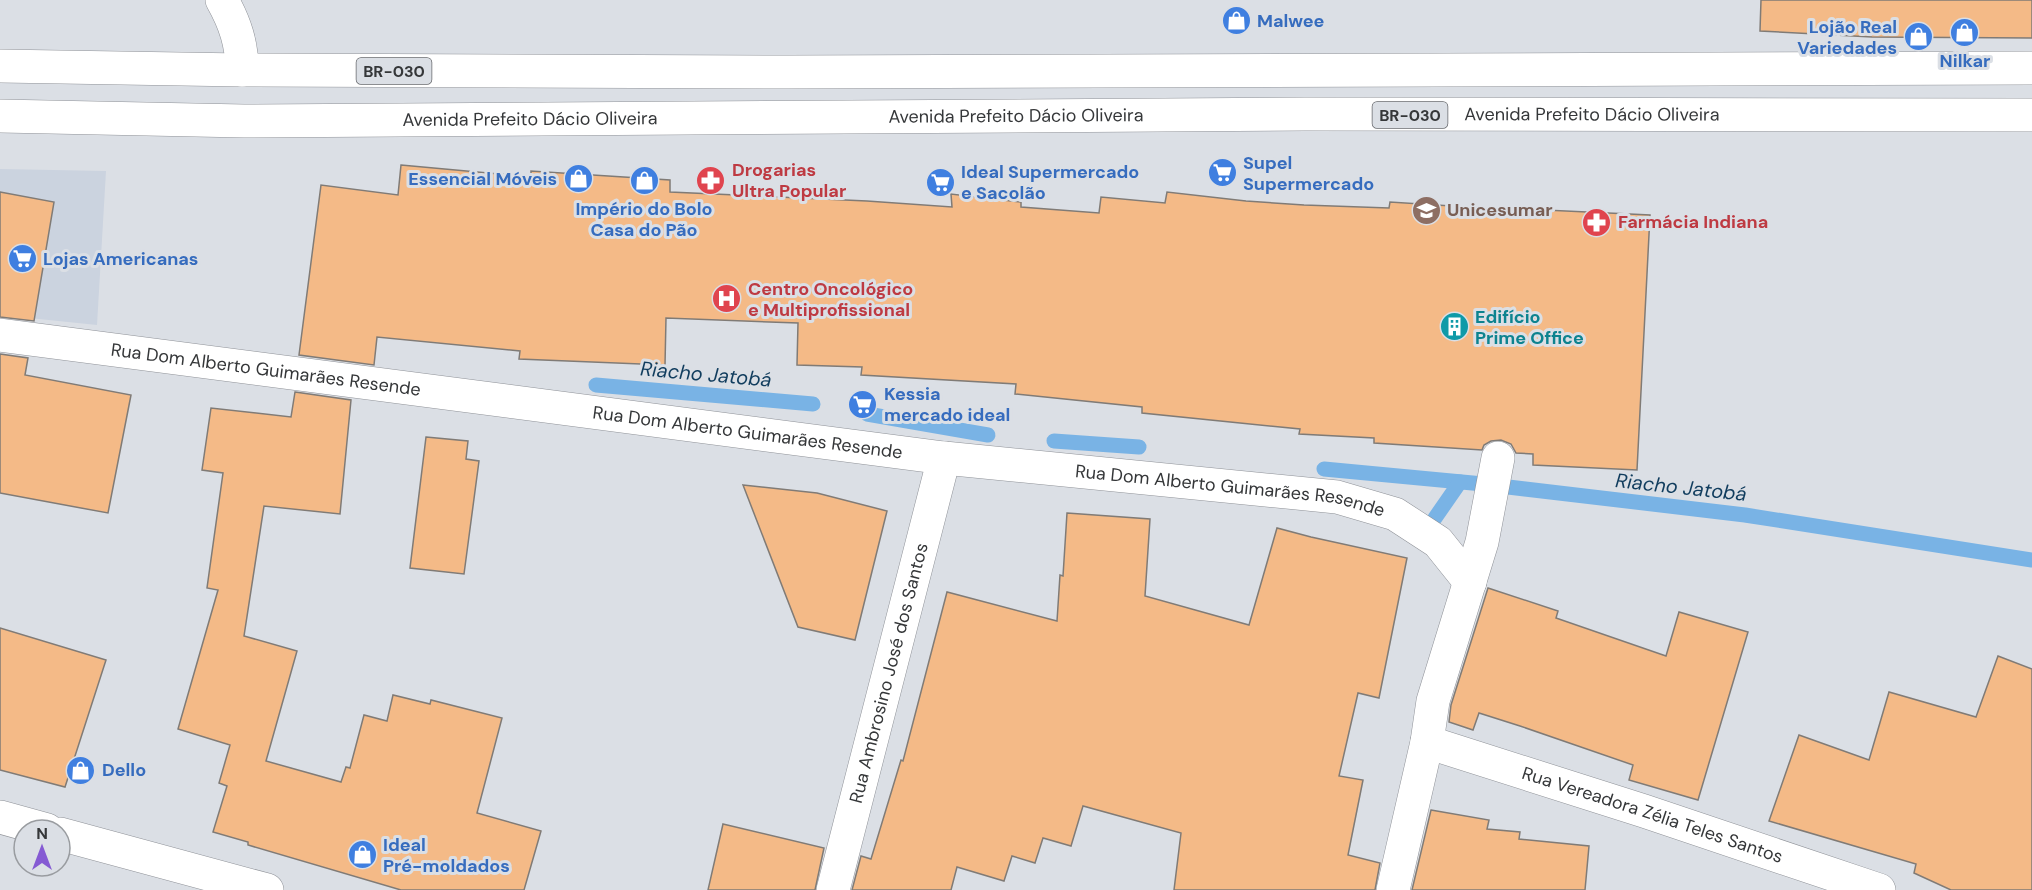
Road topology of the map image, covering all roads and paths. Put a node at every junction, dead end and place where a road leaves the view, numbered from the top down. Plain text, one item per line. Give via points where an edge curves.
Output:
1 (222, 0) edge
2 (0, 66) edge
3 (2032, 68) edge
4 (242, 70) junction
5 (0, 116) edge
6 (2032, 116) edge
7 (0, 335) edge
8 (944, 458) junction
9 (1498, 458) dead end
10 (1470, 582) junction
11 (1427, 742) junction
12 (72, 837) edge
13 (267, 890) edge
14 (833, 890) edge
15 (1393, 890) edge
16 (1879, 890) edge

1 - 4 main road via 239,36
2 - 4 main road, BR-030
3 - 4 main road, BR-030
5 - 6 main road, Avenida Prefeito Dácio Oliveira / BR-030 via 244,121 1293,114
7 - 8 main road, Rua Dom Alberto Guimarães Resende
8 - 10 main road, Rua Dom Alberto Guimarães Resende via 1337,497 1395,514 1438,542
8 - 14 main road, Rua Ambrosino José dos Santos
9 - 10 main road
10 - 11 main road via 1433,701
11 - 15 main road
11 - 16 main road, Rua Vereadora Zélia Teles Santos
12 - 13 main road

